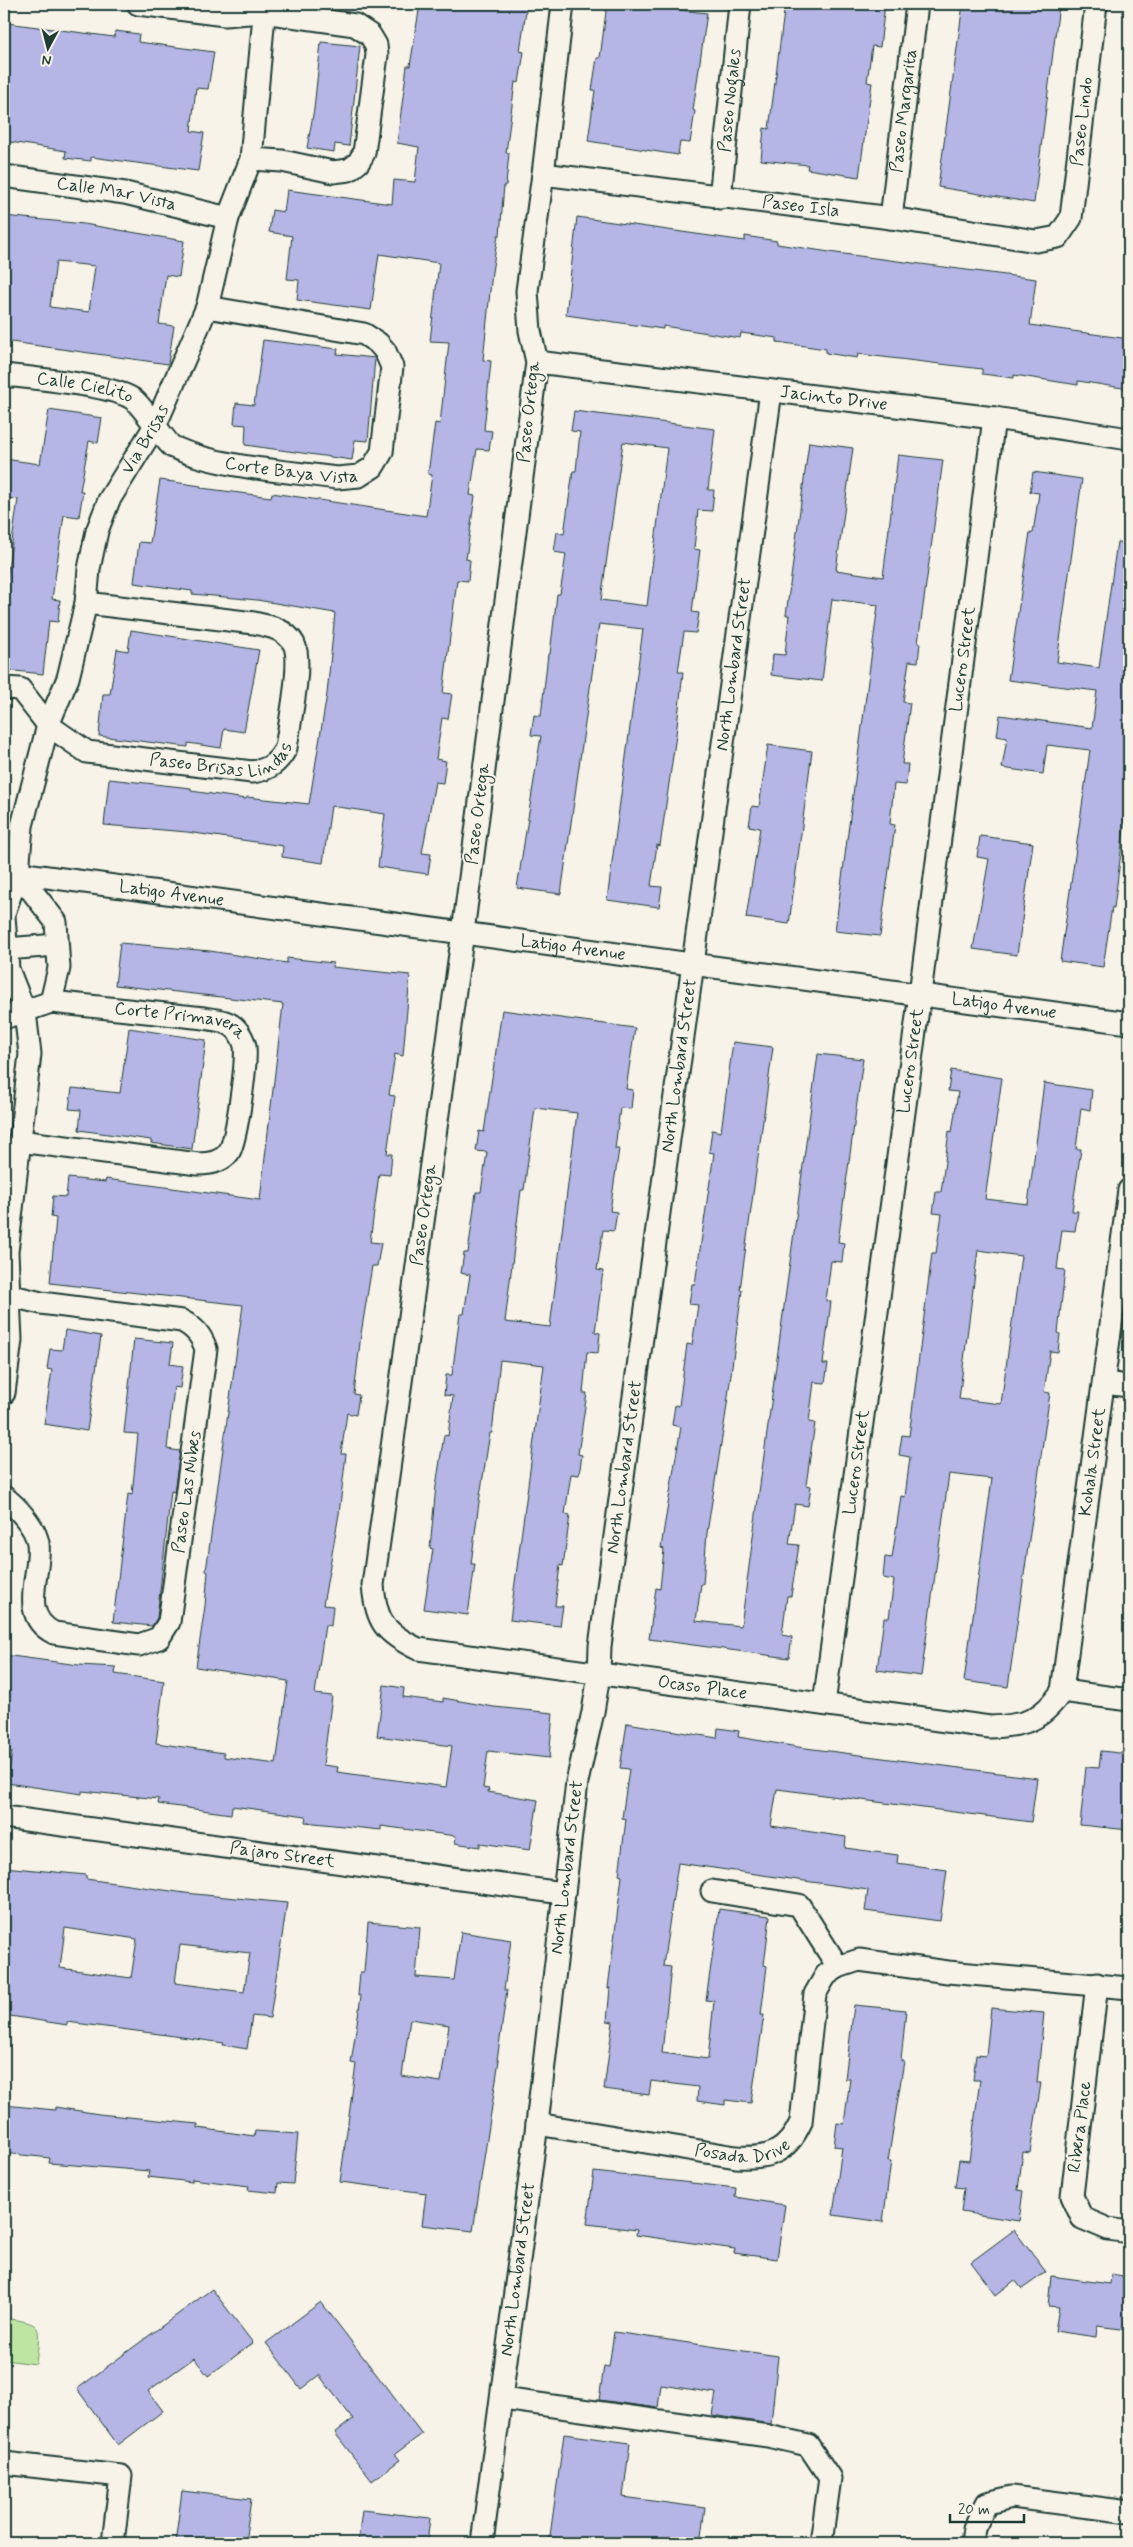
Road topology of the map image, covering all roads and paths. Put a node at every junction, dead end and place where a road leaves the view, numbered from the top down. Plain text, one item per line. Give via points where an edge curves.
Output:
1 (138, 4) edge
2 (563, 4) edge
3 (740, 4) edge
4 (917, 4) edge
5 (1096, 4) edge
6 (264, 8) edge
7 (251, 158) junction
8 (544, 174) junction
9 (4, 176) edge
10 (720, 198) junction
11 (228, 218) junction
12 (891, 218) junction
13 (1058, 237) joint
14 (208, 308) junction
15 (537, 362) junction
16 (4, 375) edge
17 (771, 390) junction
18 (994, 418) junction
19 (156, 424) junction
20 (1129, 439) edge
21 (86, 603) junction
22 (4, 688) edge
23 (48, 725) junction
24 (8, 870) edge
25 (4, 914) edge
26 (463, 932) junction
27 (58, 945) junction
28 (6, 949) junction
29 (693, 963) junction
30 (920, 994) junction
31 (51, 1002) junction
32 (25, 1012) junction
33 (4, 1018) edge
34 (1129, 1023) edge
35 (19, 1141) junction
36 (1129, 1190) edge
37 (6, 1295) edge
38 (1104, 1383) junction
39 (1129, 1386) edge
40 (4, 1393) edge
41 (4, 1497) edge
42 (381, 1622) joint
43 (599, 1675) junction
44 (1062, 1691) junction
45 (1129, 1700) edge
46 (824, 1704) junction
47 (4, 1818) edge
48 (712, 1891) dead end
49 (562, 1893) junction
50 (838, 1967) junction
51 (1097, 1984) junction
52 (1129, 1988) edge
53 (537, 2124) junction
54 (1129, 2232) edge
55 (502, 2399) junction
56 (4, 2463) edge
57 (1129, 2512) edge
58 (113, 2543) edge
59 (482, 2543) edge
60 (821, 2543) edge
61 (972, 2543) edge

1 - 6 street via 225,15
2 - 8 street, Paseo Ortega
3 - 10 street, Paseo Nogales
4 - 12 street, Paseo Margarita
5 - 13 street, Paseo Lindo via 1071,218
6 - 7 street, Via Brisas
6 - 7 street via 355,25 370,35 377,55 364,153 358,163 349,170 333,172
7 - 11 street, Via Brisas
8 - 10 street, Paseo Isla
8 - 15 street, Paseo Ortega via 527,291 530,331
9 - 11 street, Calle Mar Vista via 125,193
10 - 12 street, Paseo Isla
11 - 14 street, Via Brisas
12 - 13 street, Paseo Isla via 1036,241
14 - 19 street, Via Brisas
14 - 19 street, Corte Baya Vista via 364,334 378,343 385,351 392,374 382,452 373,466 359,476 337,478 204,458 170,446
15 - 17 street, Jacinto Drive
15 - 26 street, Paseo Ortega
16 - 19 street, Calle Cielito via 101,388 133,399
17 - 18 street, Jacinto Drive
17 - 29 street, North Lombard Street
18 - 20 street, Jacinto Drive
18 - 30 street, Lucero Street
19 - 21 street, Via Brisas via 103,515 89,569
21 - 23 street, Via Brisas via 68,678
21 - 23 street, Paseo Brisas Lindas via 274,627 288,636 298,661 286,748 273,766 252,772 87,752
22 - 23 street via 20,689
23 - 24 street, Via Brisas
24 - 25 street, Via Brisas
24 - 26 street, Latigo Avenue
24 - 27 street via 56,922
25 - 28 street, Via Brisas
26 - 29 street, Latigo Avenue
26 - 42 street, Paseo Ortega via 373,1585 375,1607
27 - 28 street
27 - 31 street via 59,968
28 - 32 street, Via Brisas via 8,969
29 - 30 street, Latigo Avenue
29 - 43 street, North Lombard Street via 600,1646
30 - 34 street, Latigo Avenue
30 - 46 street, Lucero Street
31 - 32 street, Corte Primavera
31 - 35 street, Corte Primavera via 204,1018 227,1022 236,1028 244,1043 245,1058 234,1136 229,1152 211,1164
32 - 33 street, Corte Primavera
32 - 35 street, Via Brisas via 30,1054
35 - 37 street, Via Brisas
36 - 38 street, Kohala Street
37 - 40 street, Via Brisas via 11,1340
37 - 41 street, Paseo Las Nubes via 41,1303 182,1321 199,1332 206,1349 170,1622 159,1638 139,1645 47,1630 34,1613 32,1602 38,1542 27,1522
38 - 39 street
38 - 44 street, Kohala Street
42 - 43 street, Ocaso Place via 397,1639 418,1649
43 - 46 street, Ocaso Place
43 - 49 street, North Lombard Street via 577,1782
44 - 45 street
44 - 46 street, Ocaso Place via 1052,1705 1033,1720 1014,1726 990,1727
47 - 49 street, Pajaro Street
48 - 50 street via 799,1905
49 - 53 street, North Lombard Street
50 - 51 street, Posada Drive via 859,1960 948,1972
50 - 53 street, Posada Drive via 826,1975 815,1994 801,2122 793,2140 773,2153 754,2158 736,2156
51 - 52 street, Posada Drive
51 - 54 street, Ribera Place via 1072,2196 1082,2218 1108,2229
53 - 55 street, North Lombard Street
55 - 59 street, North Lombard Street
55 - 60 street via 768,2436 808,2445 830,2478
56 - 58 street via 121,2476
57 - 61 street via 1012,2497 987,2503 974,2528

